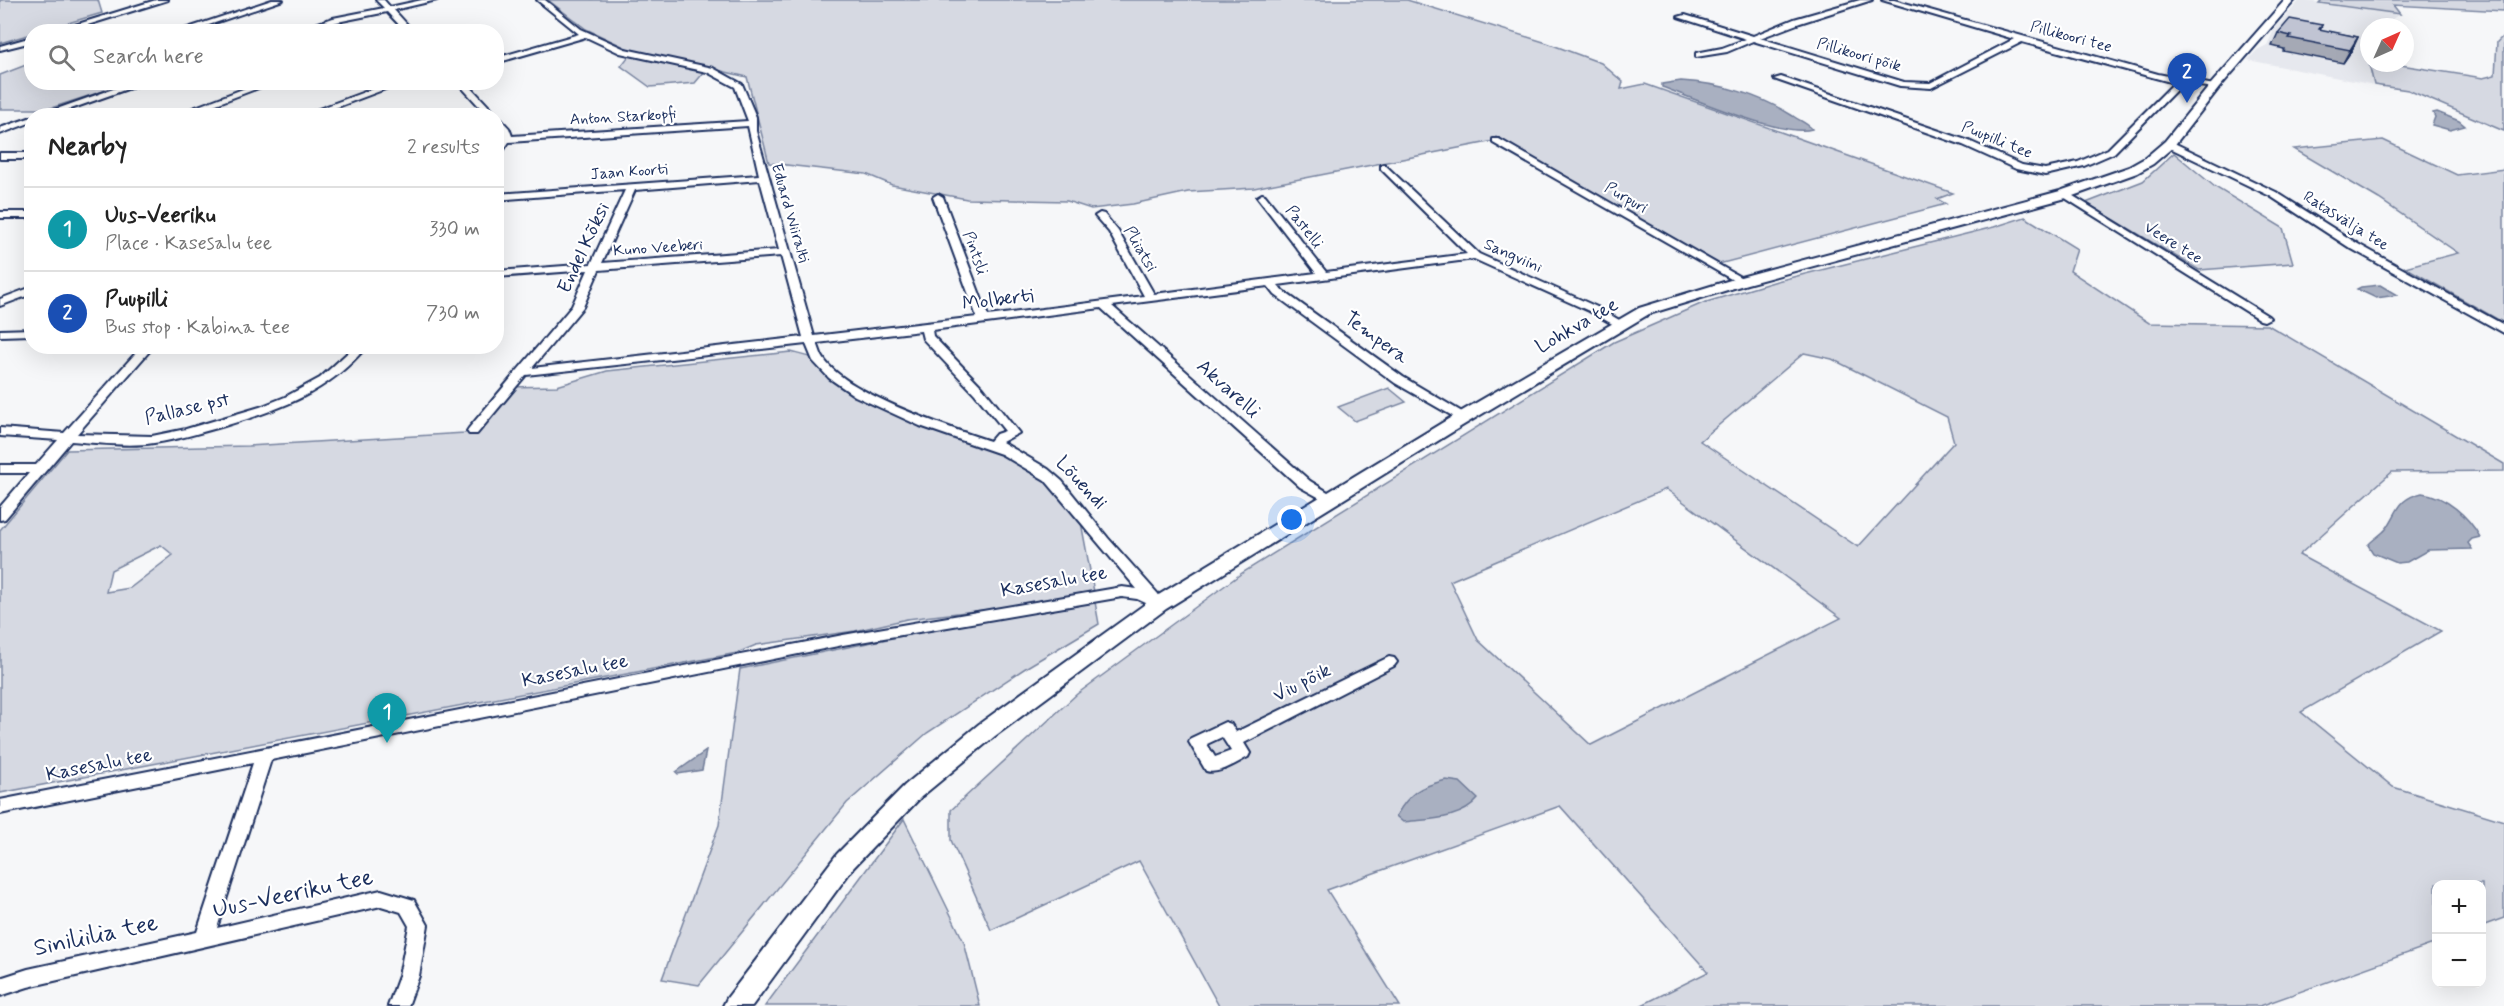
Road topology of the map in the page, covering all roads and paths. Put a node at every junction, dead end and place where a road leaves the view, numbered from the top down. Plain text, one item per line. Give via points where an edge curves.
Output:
1 (164, 0) edge
2 (279, 0) edge
3 (380, 0) edge
4 (433, 0) edge
5 (541, 0) edge
6 (1868, 0) edge
7 (1886, 0) edge
8 (2290, 0) edge
9 (389, 9) junction
10 (1682, 17) dead end
11 (86, 22) joint
12 (80, 24) edge
13 (204, 24) edge
14 (323, 24) edge
15 (403, 24) edge
16 (586, 35) junction
17 (1752, 39) junction
18 (2021, 39) junction
19 (24, 41) edge
20 (0, 48) edge
21 (1699, 55) dead end
22 (504, 59) edge
23 (1778, 79) dead end
24 (2180, 81) junction
25 (2215, 86) junction
26 (111, 90) edge
27 (248, 90) edge
28 (377, 90) edge
29 (469, 90) edge
30 (63, 108) edge
31 (198, 108) edge
32 (327, 108) edge
33 (485, 108) edge
34 (24, 121) edge
35 (752, 123) junction
36 (0, 131) edge
37 (504, 140) edge
38 (1496, 141) dead end
39 (2169, 144) junction
40 (0, 156) edge
41 (24, 156) edge
42 (1384, 167) dead end
43 (764, 177) junction
44 (631, 187) junction
45 (2065, 194) junction
46 (504, 196) edge
47 (938, 197) dead end
48 (1262, 197) dead end
49 (0, 215) edge
50 (24, 215) edge
51 (1100, 216) dead end
52 (786, 253) junction
53 (1475, 256) junction
54 (594, 268) junction
55 (504, 274) edge
56 (1323, 276) junction
57 (1742, 281) junction
58 (1271, 283) junction
59 (24, 294) edge
60 (1151, 298) junction
61 (0, 303) edge
62 (1103, 304) junction
63 (2264, 318) dead end
64 (984, 320) junction
65 (1620, 324) junction
66 (926, 327) junction
67 (2504, 330) edge
68 (24, 332) edge
69 (0, 333) edge
70 (810, 340) junction
71 (142, 354) edge
72 (353, 354) edge
73 (525, 372) junction
74 (1463, 418) junction
75 (473, 431) dead end
76 (0, 432) edge
77 (68, 437) junction
78 (1002, 450) junction
79 (39, 469) junction
80 (0, 470) edge
81 (1330, 500) junction
82 (0, 516) edge
83 (1159, 604) junction
84 (1389, 662) dead end
85 (1233, 741) dead end
86 (265, 753) junction
87 (0, 807) edge
88 (204, 939) junction
89 (0, 987) edge
90 (398, 1006) edge
91 (736, 1006) edge

1 - 11 street
2 - 13 street
3 - 9 street
4 - 9 street
5 - 16 street, Eduard Wiiralti
6 - 17 street
7 - 18 street, Pillikoori tee
8 - 25 street, Lohkva tee
9 - 14 street
9 - 15 street
10 - 17 street, Pillikoori põik
11 - 12 street
16 - 22 street
16 - 35 street, Eduard Wiiralti via 623,51 710,70 731,80 742,91
17 - 18 street, Pillikoori põik via 1919,86 1931,86
17 - 21 street
18 - 24 street, Pillikoori tee
19 - 20 street
23 - 24 street, Puupilli tee via 1966,143 2019,167 2045,172 2081,164 2111,151
24 - 25 street, Pillikoori tee
25 - 39 street, Lohkva tee
26 - 30 street
27 - 31 street
28 - 32 street
29 - 33 street
34 - 36 street
35 - 37 street, Anton Starkopfi
35 - 43 street, Eduard Wiiralti
38 - 57 street, Purpuri
39 - 45 street, Lohkva tee via 2133,170
39 - 67 street, Ratasvälja tee via 2273,194 2354,246
40 - 41 street
42 - 53 street, Sangviini
43 - 44 street, Jaan Koorti
43 - 52 street, Eduard Wiiralti
44 - 46 street, Jaan Koorti
44 - 54 street, Endel Kõksi
45 - 57 street, Lohkva tee
45 - 63 street, Veere tee
47 - 64 street, Pintsli
48 - 56 street, Pastelli
49 - 50 street
51 - 60 street, Pliiatsi via 1113,231
52 - 54 street, Kuno Veeberi
52 - 70 street, Eduard Wiiralti
53 - 56 street, Molberti
53 - 65 street, Sangviini
54 - 55 street, Kuno Veeberi
54 - 73 street, Endel Kõksi via 577,307
56 - 58 street, Molberti
57 - 65 street, Lohkva tee via 1666,303
58 - 60 street, Molberti
58 - 74 street, Tempera via 1279,293 1399,380
59 - 61 street
60 - 62 street, Molberti
62 - 64 street, Molberti
62 - 81 street, Akvarelli via 1305,484
64 - 66 street, Molberti
65 - 74 street, Lohkva tee
66 - 70 street, Molberti
66 - 78 street via 927,337 979,391 1012,433 995,443
68 - 69 street
70 - 73 street, Molberti
70 - 78 street, Eduard Wiiralti via 817,359 859,393 924,423
71 - 77 street
72 - 77 street, Pallase pst via 324,381 264,410 189,432 152,440
73 - 75 street, Endel Kõksi
74 - 81 street, Lohkva tee
76 - 77 street, Pallase pst
77 - 79 street
78 - 83 street, Lõuendi via 1032,464 1051,479
79 - 80 street
79 - 82 street
81 - 83 street, Lohkva tee
83 - 86 street, Kasesalu tee via 1140,594 1110,594 843,640
83 - 91 street, Lohkva tee via 987,730 913,791 845,861
84 - 85 street, Viu põik
86 - 87 street, Kasesalu tee
86 - 88 street, Uus-Veeriku tee
88 - 89 street, Siniliilia tee
88 - 90 street, Uus-Veeriku tee via 381,898 407,906 419,925 409,976

